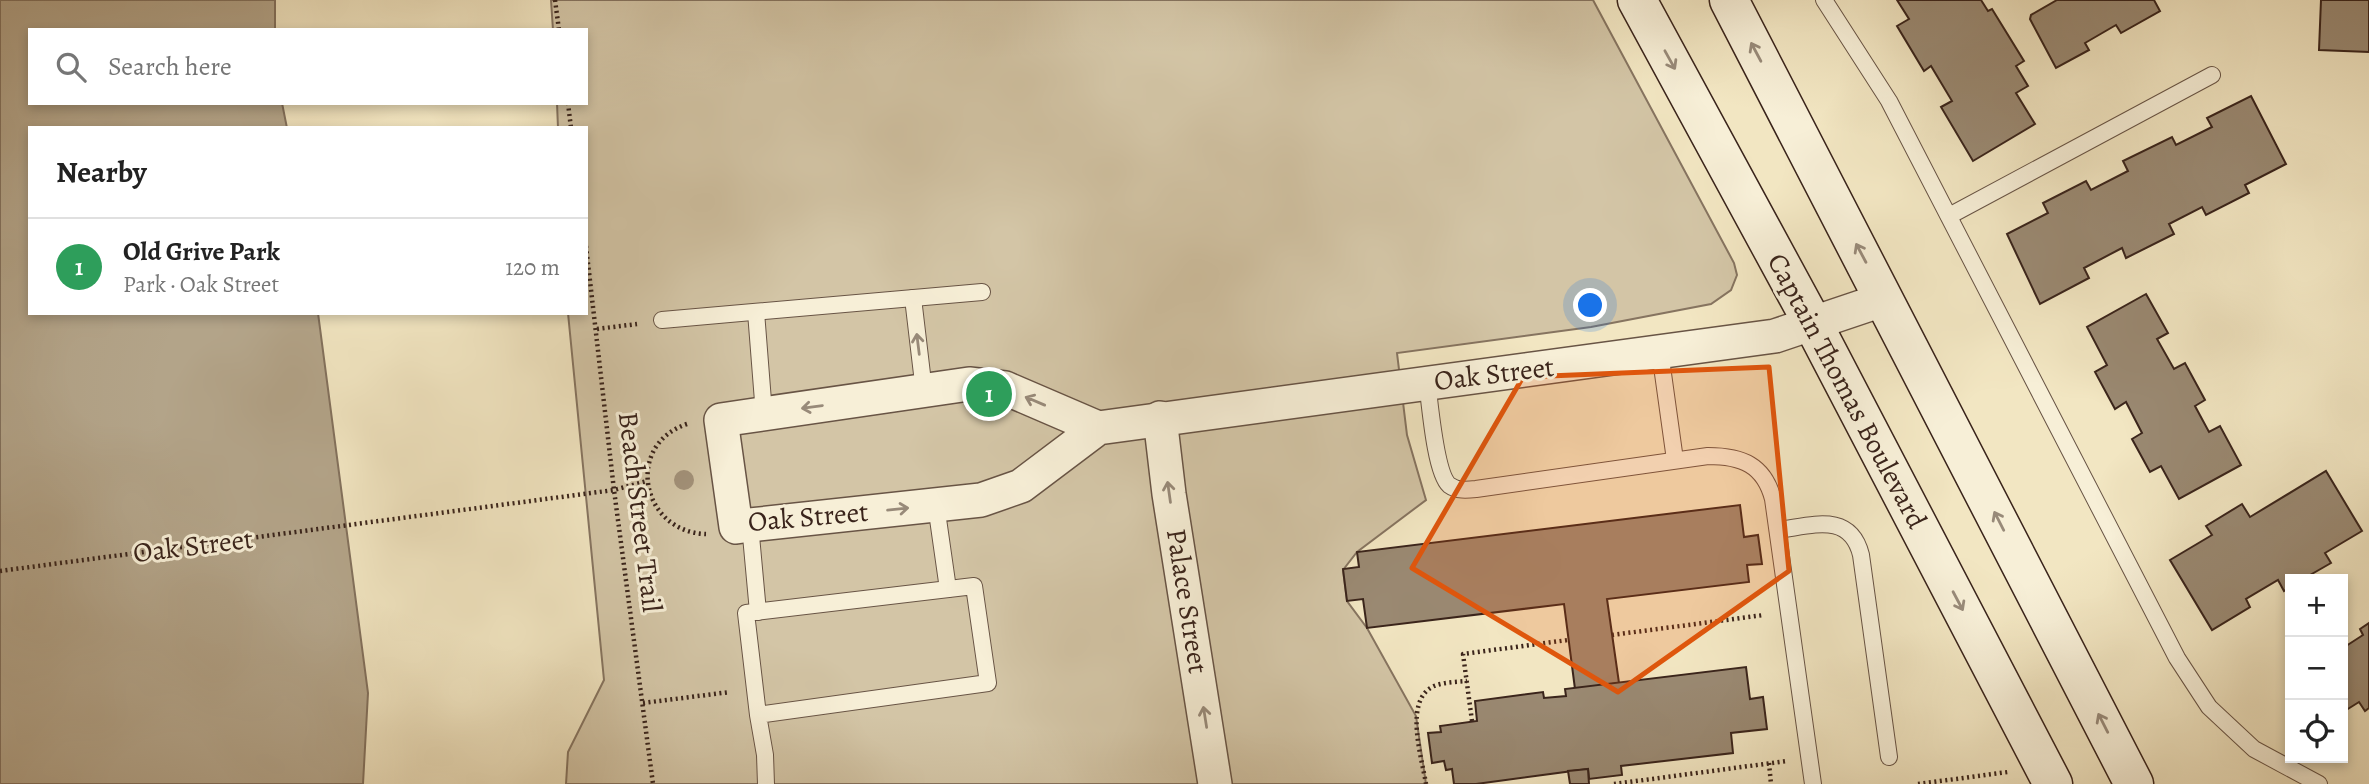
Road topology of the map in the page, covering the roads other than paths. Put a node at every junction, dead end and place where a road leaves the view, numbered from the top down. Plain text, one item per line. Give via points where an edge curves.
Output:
1 (1637, 0) edge
2 (1729, 0) edge
3 (1824, 0) edge
4 (2212, 75) dead end
5 (1949, 216) junction
6 (982, 292) dead end
7 (913, 298) junction
8 (1885, 299) junction
9 (756, 312) junction
10 (662, 320) road end
11 (1813, 324) junction
12 (1660, 352) junction
13 (1427, 382) junction
14 (924, 391) junction
15 (764, 414) junction
16 (1160, 418) junction
17 (1098, 428) junction
18 (1675, 460) junction
19 (936, 505) junction
20 (750, 525) junction
21 (1778, 530) junction
22 (948, 589) junction
23 (758, 611) junction
24 (758, 715) junction
25 (1889, 757) dead end
26 (766, 784) edge
27 (1216, 784) edge
28 (1813, 784) edge
29 (2053, 784) edge
30 (2134, 784) edge
31 (2319, 784) edge

1 -> 11 main road, Captain Thomas Boulevard
8 -> 2 main road
3 - 5 lane via 1889,101
4 - 5 lane
5 - 31 lane via 2177,659 2209,707 2254,749
6 - 7 lane
7 - 9 lane
14 -> 7 lane
8 - 11 street, Oak Street
30 -> 8 main road
9 - 10 lane
9 - 15 lane
11 - 12 street, Oak Street via 1775,336
11 -> 29 main road, Captain Thomas Boulevard
12 - 13 street, Oak Street
12 - 18 lane
13 - 16 street, Oak Street
13 - 18 lane via 1441,470 1448,484 1459,489
14 -> 15 street, Oak Street
17 -> 14 street, Oak Street via 1005,388 969,384
15 - 20 street, Oak Street via 722,420 736,527
16 - 17 street, Oak Street
27 -> 16 street, Palace Street
17 - 19 street, Oak Street via 1021,486 981,500
18 - 21 lane via 1720,456 1751,465 1770,487
20 -> 19 street, Oak Street
19 - 22 lane
20 - 23 lane
21 - 25 lane via 1834,525 1855,538
21 - 28 lane
22 - 23 lane
22 - 24 lane via 974,586 988,683
23 - 24 lane via 746,613
24 - 26 lane

